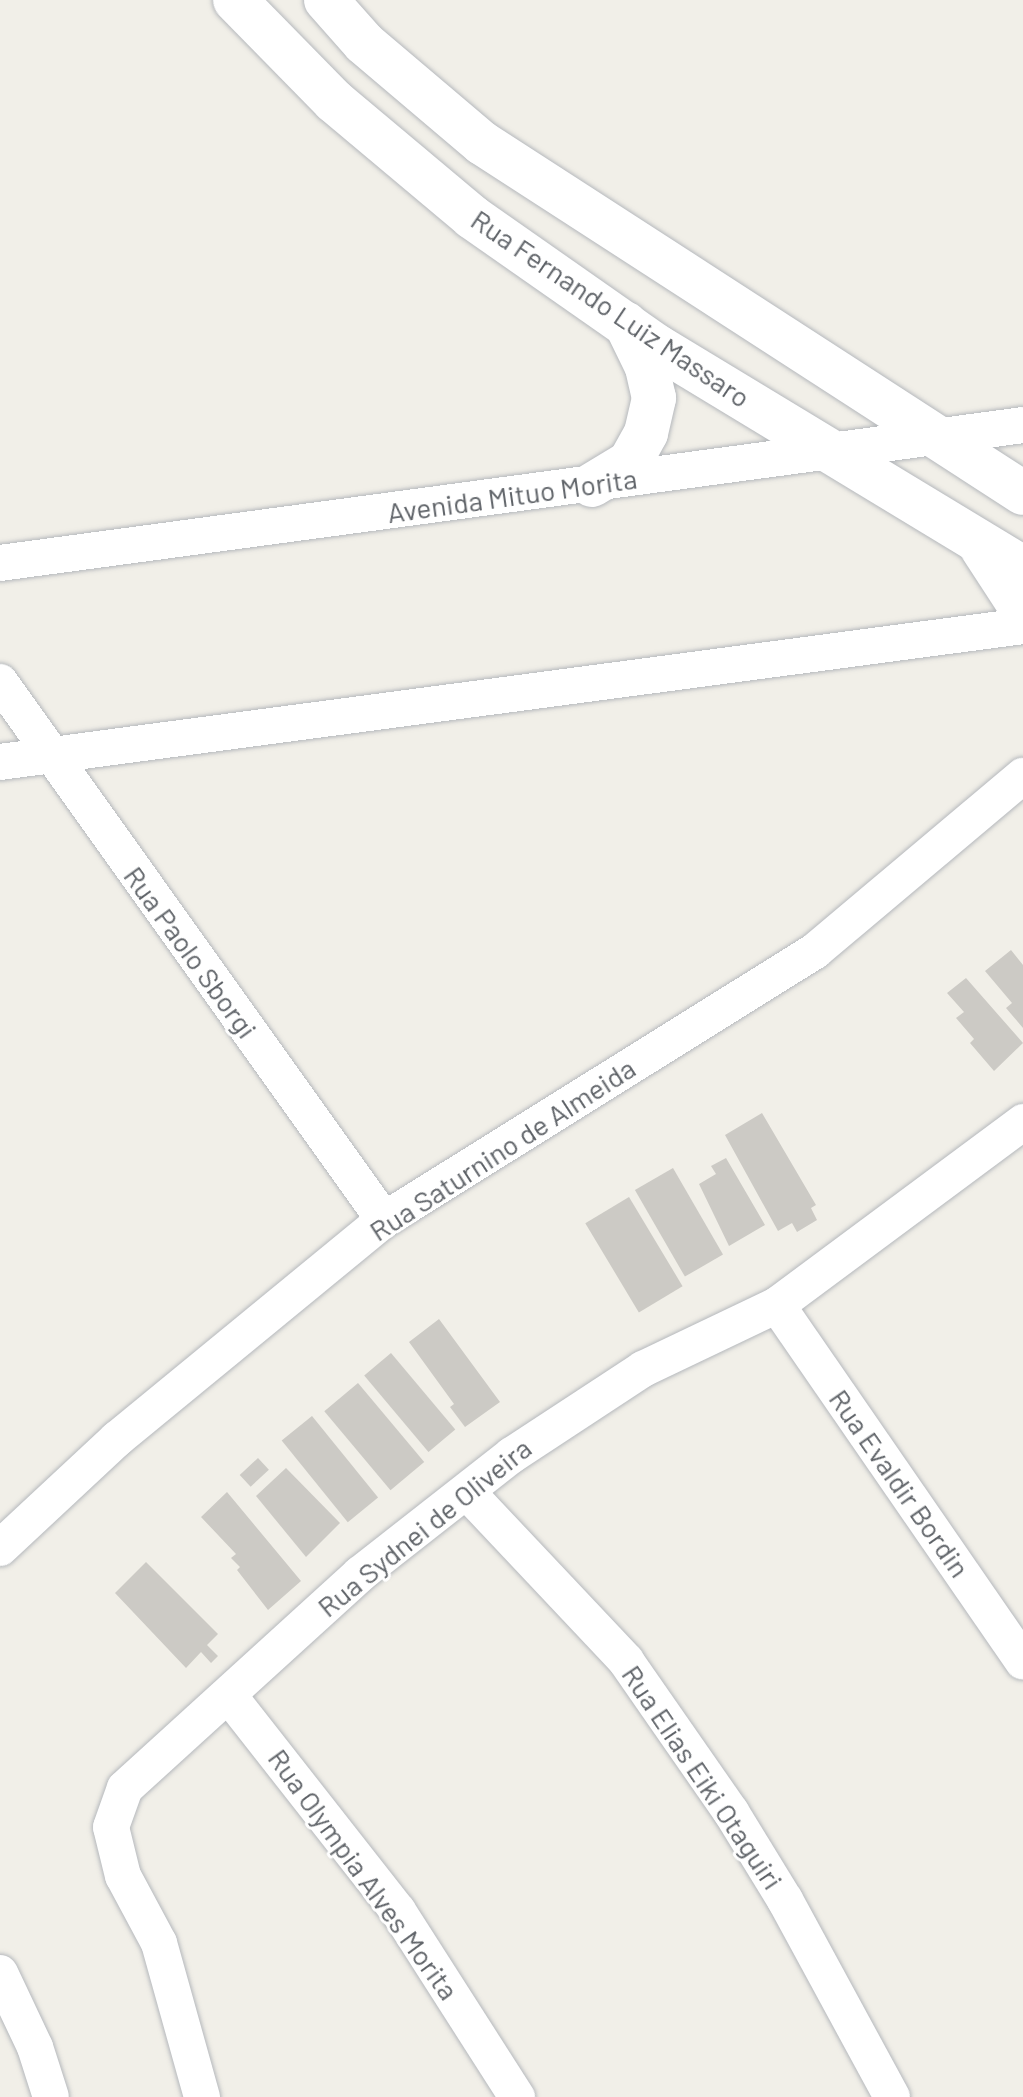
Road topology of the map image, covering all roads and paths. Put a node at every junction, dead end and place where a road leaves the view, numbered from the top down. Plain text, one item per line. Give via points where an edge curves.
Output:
1 (235, 0) edge
2 (326, 0) edge
3 (626, 324) junction
4 (1023, 425) edge
5 (929, 437) junction
6 (835, 451) junction
7 (592, 485) junction
8 (1023, 493) edge
9 (976, 539) junction
10 (0, 563) edge
11 (1023, 568) edge
12 (1023, 611) edge
13 (1023, 626) edge
14 (0, 682) edge
15 (50, 756) junction
16 (0, 762) edge
17 (1023, 776) edge
18 (1023, 1122) edge
19 (384, 1220) junction
20 (777, 1305) junction
21 (467, 1492) junction
22 (0, 1548) edge
23 (1023, 1661) edge
24 (230, 1697) junction
25 (0, 1973) edge
26 (51, 2097) edge
27 (202, 2097) edge
28 (517, 2097) edge
29 (892, 2097) edge

1 - 3 street, Rua Fernando Luiz Massaro via 334,101 460,208
2 - 5 street via 364,43 482,143
3 - 6 street, Rua Fernando Luiz Massaro
3 - 7 street via 647,367 654,398 646,433 630,462
4 - 5 street, Avenida Mituo Morita
5 - 6 street, Avenida Mituo Morita
5 - 8 street
6 - 7 street, Avenida Mituo Morita
6 - 9 street, Rua Fernando Luiz Massaro
7 - 10 street, Avenida Mituo Morita
9 - 11 street, Rua Fernando Luiz Massaro
9 - 12 street
13 - 15 street
14 - 15 street, Rua Paolo Sborgi
15 - 16 street
15 - 19 street, Rua Paolo Sborgi
17 - 19 street, Rua Saturnino de Almeida via 815,951
18 - 20 street, Rua Sydnei de Oliveira
19 - 22 street, Rua Saturnino de Almeida via 151,1410
20 - 21 street, Rua Sydnei de Oliveira via 694,1341 593,1399
20 - 23 street, Rua Evaldir Bordin
21 - 24 street, Rua Sydnei de Oliveira via 360,1574
21 - 29 street, Rua Elias Eiki Otaguiri via 644,1686 778,1887
24 - 27 street, Rua Sydnei de Oliveira via 125,1788 111,1827 123,1876 159,1943
24 - 28 street, Rua Olympia Alves Morita via 398,1911
25 - 26 street via 35,2047

